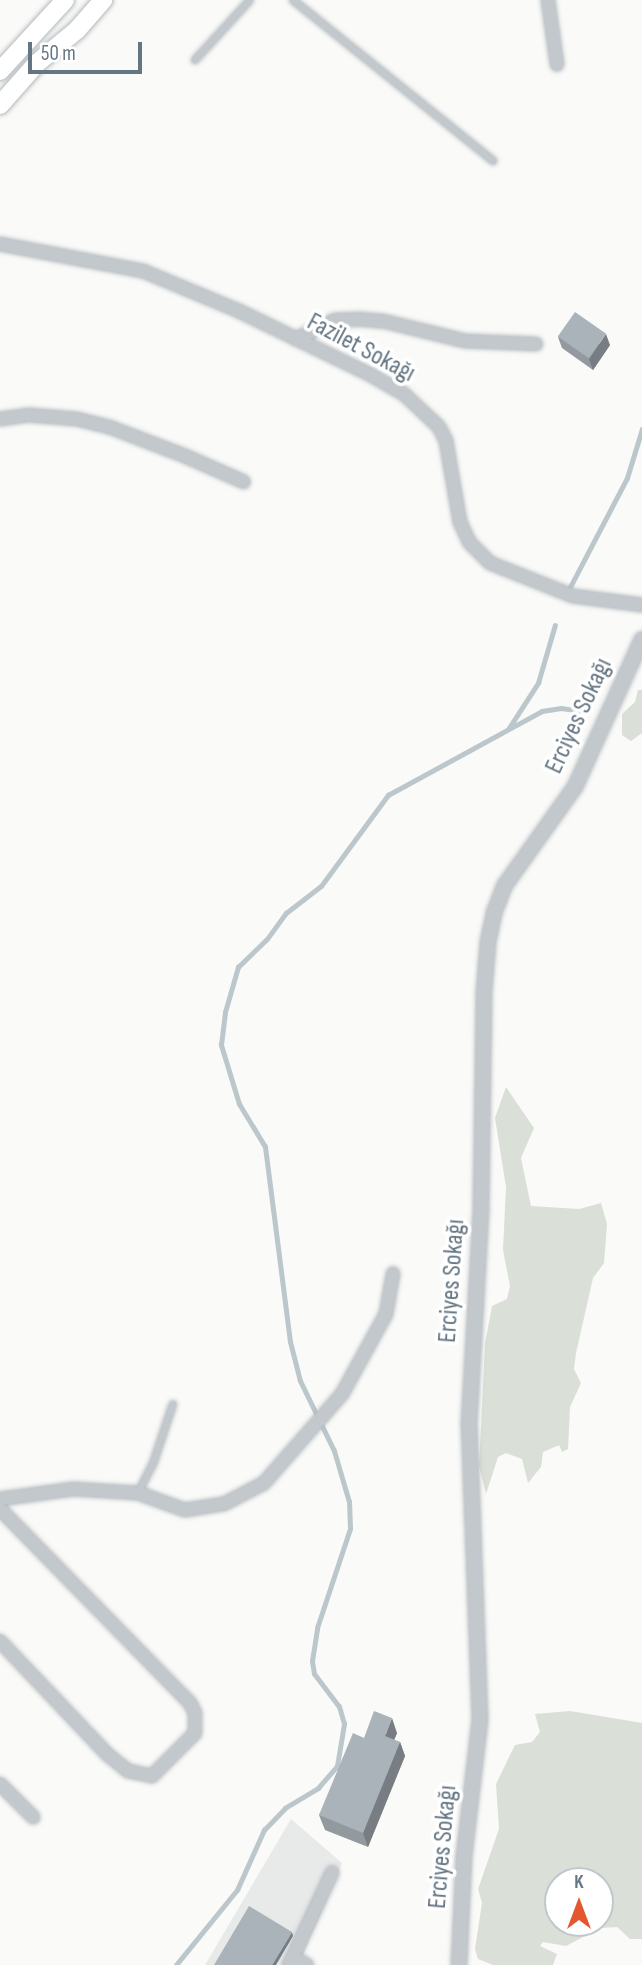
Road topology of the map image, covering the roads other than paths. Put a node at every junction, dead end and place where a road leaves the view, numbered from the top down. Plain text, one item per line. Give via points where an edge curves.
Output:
1 (65, 0) edge
2 (103, 0) edge
3 (250, 0) edge
4 (293, 0) edge
5 (548, 0) edge
6 (195, 60) dead end
7 (557, 64) dead end
8 (0, 71) edge
9 (0, 105) edge
10 (493, 161) dead end
11 (0, 244) edge
12 (296, 340) junction
13 (537, 344) dead end
14 (0, 419) edge
15 (244, 482) dead end
16 (642, 605) edge
17 (642, 639) edge
18 (393, 1275) dead end
19 (173, 1404) dead end
20 (138, 1493) junction
21 (0, 1499) edge
22 (0, 1509) edge
23 (0, 1641) edge
24 (0, 1784) edge
25 (33, 1817) dead end
26 (332, 1873) dead end
27 (291, 1961) edge
28 (307, 1965) edge
29 (459, 1965) edge

1 - 8 main road
2 - 9 main road via 77,30 37,62
3 - 6 lane
4 - 10 lane
5 - 7 street
11 - 12 street, Fazilet Sokağı via 143,271
12 - 13 street via 335,320 358,318 465,341
12 - 16 street, Fazilet Sokağı via 405,395 439,427 446,441 460,522 470,543 490,563 573,596
14 - 15 street via 52,415 89,422
17 - 29 street, Erciyes Sokağı via 575,788 505,886 488,942 481,1209 469,1425 480,1720 464,1856
18 - 20 street via 386,1314 342,1394 264,1483 224,1504 185,1510
19 - 20 lane
20 - 21 street via 73,1489
22 - 23 street via 190,1703 195,1733 152,1776 128,1770 108,1755
24 - 25 street
26 - 27 street
27 - 28 street

